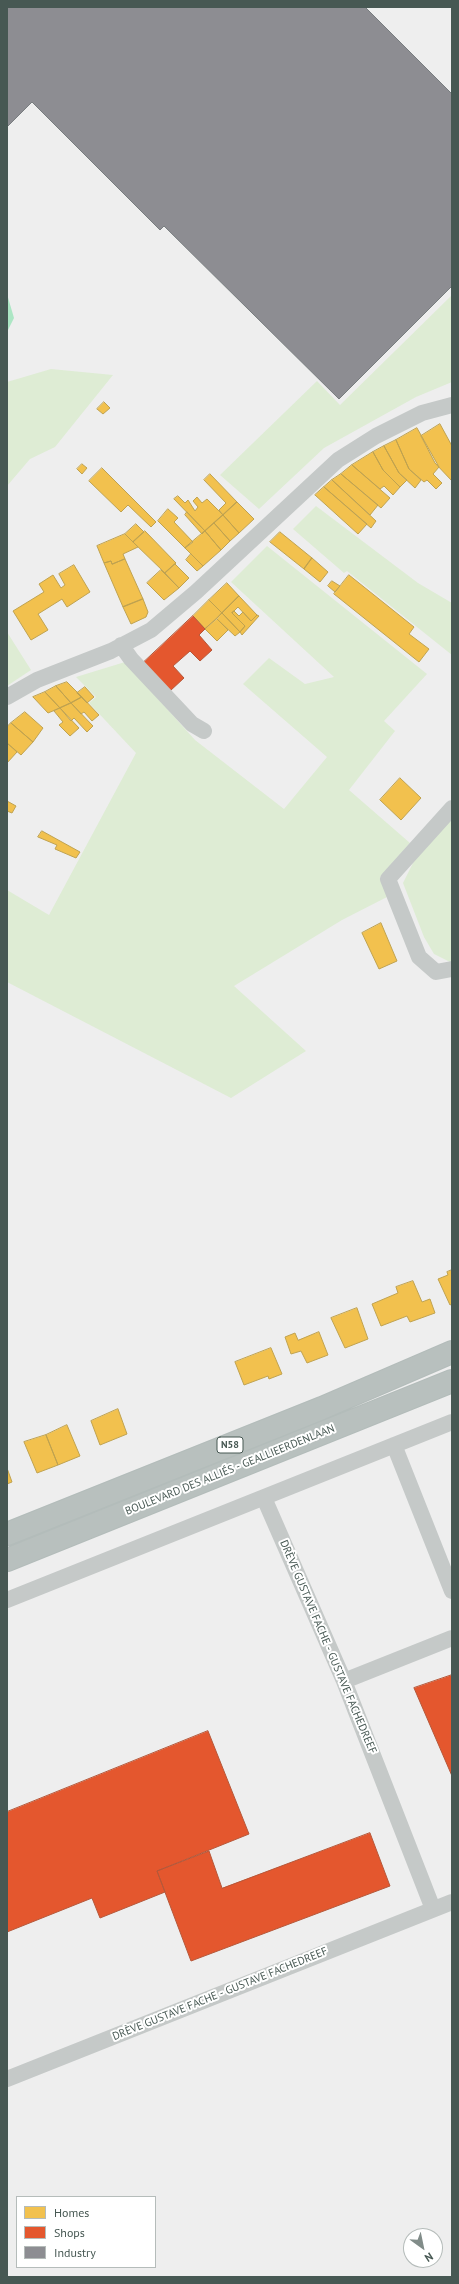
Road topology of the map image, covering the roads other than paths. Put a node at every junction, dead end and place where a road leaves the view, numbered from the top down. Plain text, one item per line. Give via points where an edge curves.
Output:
1 (452, 405) edge
2 (121, 645) junction
3 (7, 696) edge
4 (204, 731) dead end
5 (452, 808) edge
6 (452, 969) edge
7 (452, 1352) edge
8 (452, 1381) edge
9 (452, 1422) edge
10 (394, 1445) junction
11 (264, 1498) junction
12 (7, 1534) edge
13 (7, 1560) edge
14 (452, 1591) edge
15 (7, 1600) edge
16 (452, 1638) edge
17 (344, 1681) junction
18 (452, 1902) edge
19 (433, 1909) junction
20 (7, 2079) edge

1 - 2 street via 422,413 376,436 338,460 151,630
2 - 3 street via 37,680
2 - 4 street via 192,724
5 - 6 street via 388,879 419,957 436,972
7 - 12 highway, BOULEVARD DES ALLIÉS - GEALLIEERDENLAAN / N58 via 315,1411
8 - 13 highway, BOULEVARD DES ALLIÉS - GEALLIEERDENLAAN / N58
9 - 10 street
10 - 11 street
10 - 14 street
11 - 15 street
11 - 17 street, DRÈVE GUSTAVE FACHE - GUSTAVE FACHEDREEF
16 - 17 street
17 - 19 street, DRÈVE GUSTAVE FACHE - GUSTAVE FACHEDREEF
18 - 19 street, DRÈVE GUSTAVE FACHE - GUSTAVE FACHEDREEF
19 - 20 street, DRÈVE GUSTAVE FACHE - GUSTAVE FACHEDREEF

